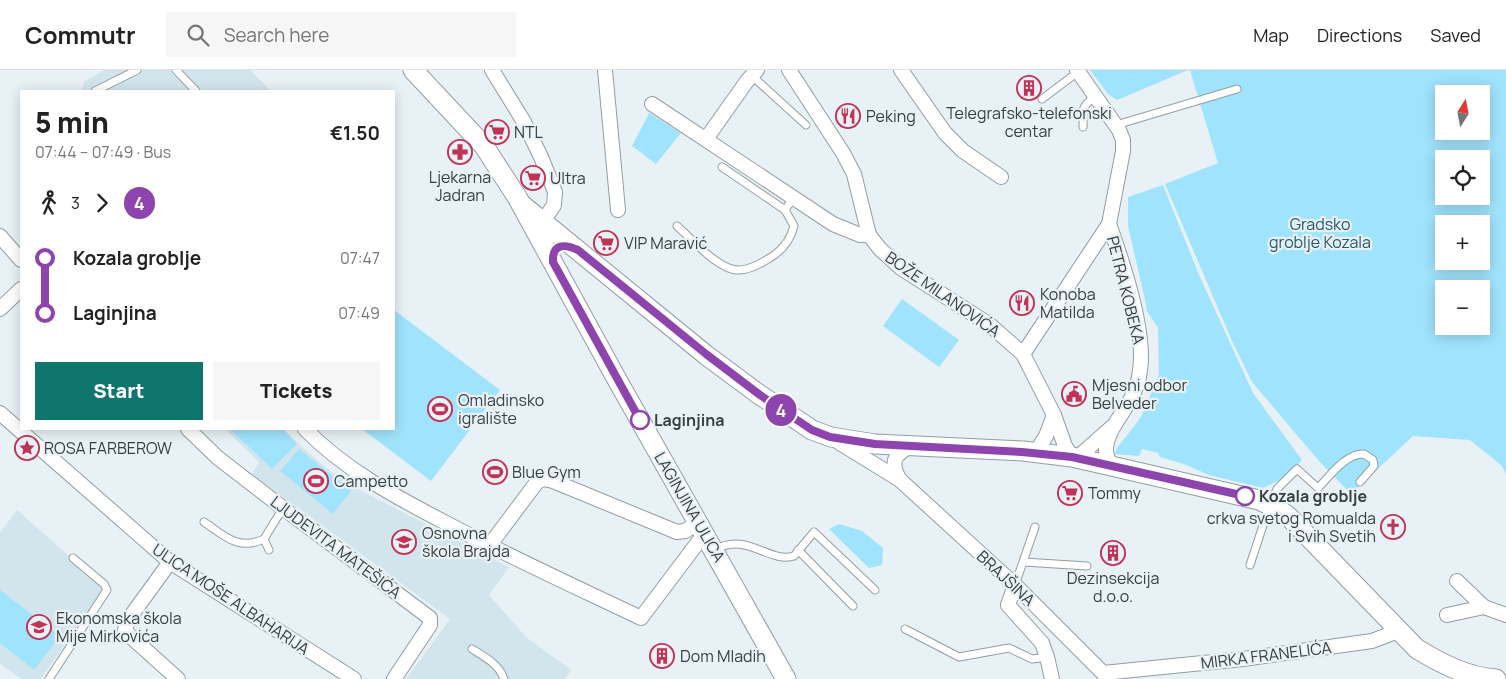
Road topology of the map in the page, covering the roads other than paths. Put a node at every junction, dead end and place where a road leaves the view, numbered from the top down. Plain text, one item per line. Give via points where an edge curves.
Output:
1 (137, 70) edge
2 (176, 70) edge
3 (413, 70) edge
4 (492, 70) edge
5 (604, 70) edge
6 (788, 70) edge
7 (901, 70) edge
8 (1077, 71) edge
9 (754, 73) edge
10 (106, 89) edge
11 (1237, 89) dead end
12 (195, 90) edge
13 (1095, 96) junction
14 (1042, 99) dead end
15 (652, 104) dead end
16 (806, 124) dead end
17 (1116, 125) junction
18 (1083, 127) dead end
19 (706, 139) junction
20 (722, 167) dead end
21 (1002, 177) dead end
22 (789, 204) junction
23 (618, 210) dead end
24 (1109, 224) junction
25 (677, 226) dead end
26 (540, 228) junction
27 (869, 235) junction
28 (0, 236) edge
29 (578, 250) junction
30 (20, 259) edge
31 (553, 262) junction
32 (20, 290) edge
33 (0, 309) edge
34 (1023, 354) junction
35 (0, 413) edge
36 (1054, 414) junction
37 (1115, 424) junction
38 (189, 430) edge
39 (306, 430) edge
40 (830, 437) junction
41 (911, 446) junction
42 (1036, 452) junction
43 (1074, 458) junction
44 (1110, 465) junction
45 (900, 480) junction
46 (1360, 482) dead end
47 (1270, 504) junction
48 (282, 508) junction
49 (204, 522) dead end
50 (1035, 527) dead end
51 (702, 528) junction
52 (264, 539) junction
53 (490, 546) junction
54 (269, 550) dead end
55 (714, 550) junction
56 (798, 550) junction
57 (73, 558) dead end
58 (170, 562) junction
59 (1024, 562) junction
60 (1250, 565) dead end
61 (1087, 566) dead end
62 (1457, 581) dead end
63 (1015, 585) junction
64 (875, 590) dead end
65 (853, 606) dead end
66 (1484, 607) junction
67 (1447, 615) dead end
68 (1506, 615) edge
69 (905, 629) dead end
70 (1398, 631) junction
71 (472, 649) dead end
72 (1047, 657) junction
73 (1106, 676) edge
74 (49, 679) edge
75 (178, 679) edge
76 (354, 679) edge
77 (394, 679) edge
78 (504, 679) edge
79 (786, 679) edge
80 (1052, 679) edge
81 (1496, 679) edge

1 - 10 lane
2 - 12 lane
3 - 26 main road, LAGINJINA ULICA via 484,146
4 - 26 street via 524,122 555,192 554,205
5 - 23 street
6 - 27 street, BOŽE MILANOVIĆA via 854,174
7 - 21 street via 944,133 963,151
8 - 13 street, PETRA KOBEKA
8 - 14 lane
9 - 16 lane
9 - 19 street
11 - 17 lane
13 - 17 street, PETRA KOBEKA
13 - 18 lane via 1082,109
15 - 19 street
17 - 24 street, PETRA KOBEKA via 1123,140 1123,151
19 - 22 street
20 - 22 lane
22 - 25 lane via 794,226 788,240 769,259 741,270 717,262
22 - 27 street via 833,224
24 - 34 street, PETRA KOBEKA
24 - 37 street, PETRA KOBEKA via 1138,328 1141,359 1137,386
26 - 29 main road
26 - 31 main road, LAGINJINA ULICA
27 - 34 street, BOŽE MILANOVIĆA via 901,268 990,326
28 - 30 street
29 - 31 main road via 566,246 558,248 553,254
29 - 40 main road via 760,395 812,430
31 - 51 main road, LAGINJINA ULICA
32 - 33 street
34 - 36 street
35 - 58 street, ULICA MOŠE ALBAHARIJA
36 - 42 street
36 - 43 street via 1065,446
37 - 43 street
37 - 44 street via 1106,448
38 - 48 street, LJUDEVITA MATEŠIĆA via 218,458
39 - 53 street via 381,489
40 - 41 main road
40 - 45 street, BRAJŠINA
41 - 42 main road
41 - 45 street via 902,450 894,462 894,470
42 - 43 main road
43 - 44 main road
44 - 47 main road
45 - 63 street, BRAJŠINA
46 - 47 lane via 1374,466 1373,460 1364,454 1348,459 1318,488 1297,468 1277,489
47 - 60 lane
47 - 70 main road via 1290,517
48 - 52 lane
48 - 77 street, LJUDEVITA MATEŠIĆA via 430,618 430,625
49 - 52 lane via 227,538 244,544
50 - 59 lane
51 - 53 street via 677,532 554,481 544,480 537,482
51 - 53 street via 641,618
51 - 55 main road, LAGINJINA ULICA
52 - 54 lane
55 - 56 lane via 743,544 790,557
55 - 79 main road, LAGINJINA ULICA
56 - 64 lane via 814,532
56 - 65 lane
57 - 74 lane via 107,590
58 - 75 street via 128,620 125,630
58 - 76 street, ULICA MOŠE ALBAHARIJA
59 - 61 lane
59 - 63 lane
62 - 66 street
63 - 72 street via 1008,605 1042,643
63 - 73 street, BRAJŠINA
66 - 67 street
66 - 68 street
69 - 72 lane via 959,657 1009,648 1032,659
70 - 73 street, MIRKA FRANELIĆA via 1372,641
70 - 81 main road via 1417,649 1438,662 1470,675
71 - 78 lane via 494,663
72 - 80 street

